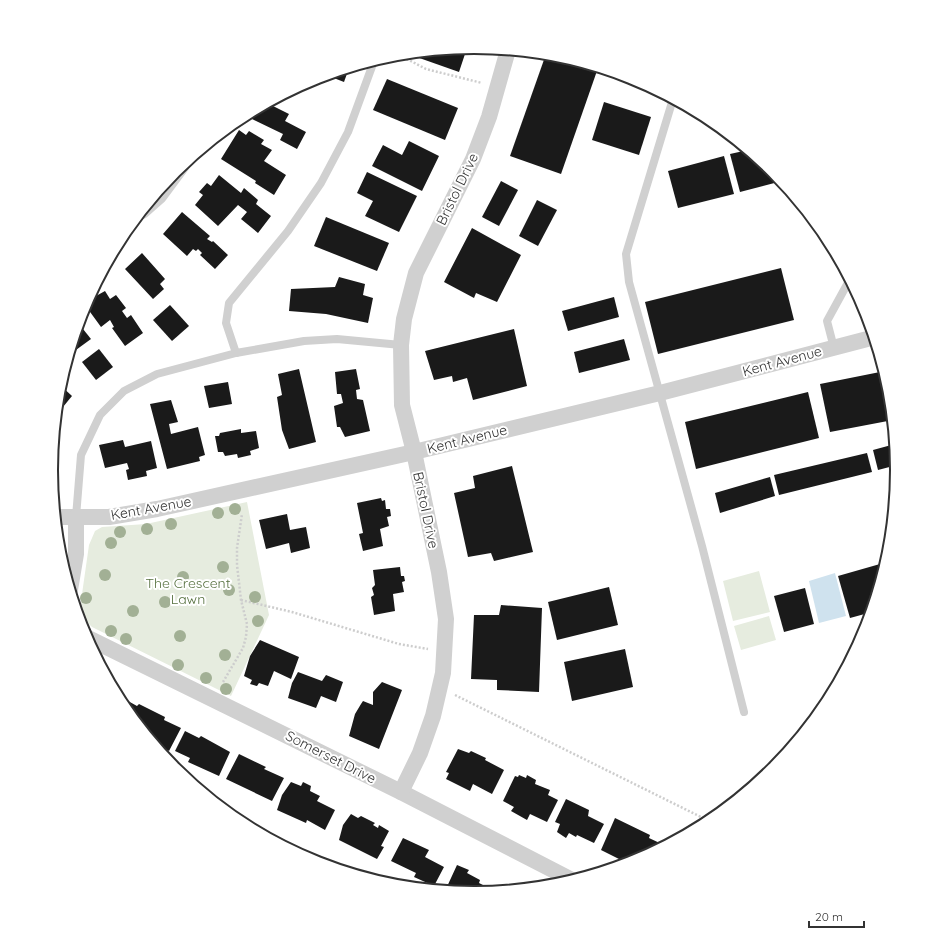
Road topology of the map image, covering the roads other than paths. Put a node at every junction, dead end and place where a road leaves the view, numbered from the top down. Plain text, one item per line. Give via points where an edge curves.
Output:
1 (507, 56) edge
2 (371, 67) edge
3 (672, 104) edge
4 (847, 284) edge
5 (869, 338) edge
6 (401, 345) junction
7 (834, 348) junction
8 (236, 353) junction
9 (660, 393) junction
10 (414, 452) junction
11 (61, 517) edge
12 (76, 517) junction
13 (72, 578) edge
14 (95, 641) edge
15 (744, 712) dead end
16 (401, 792) junction
17 (566, 877) edge

1 - 6 street, Bristol Drive via 489,117 473,159 416,273 404,319
2 - 8 lane via 348,132 321,182 288,231 229,303 226,323
3 - 9 lane via 626,254 628,282
4 - 7 lane via 827,321
5 - 7 street, Kent Avenue
6 - 8 lane via 337,339 304,341
6 - 10 street, Bristol Drive via 402,405
7 - 9 street, Kent Avenue
8 - 12 lane via 157,374 124,391 100,415 81,455
9 - 10 street, Kent Avenue
9 - 15 lane
10 - 12 street, Kent Avenue via 157,509 109,516
10 - 16 street, Bristol Drive via 439,572 446,620 445,651 433,716 420,753
11 - 12 street, Kent Avenue
12 - 13 street via 76,554
14 - 16 street, Somerset Drive
16 - 17 street, Somerset Drive

